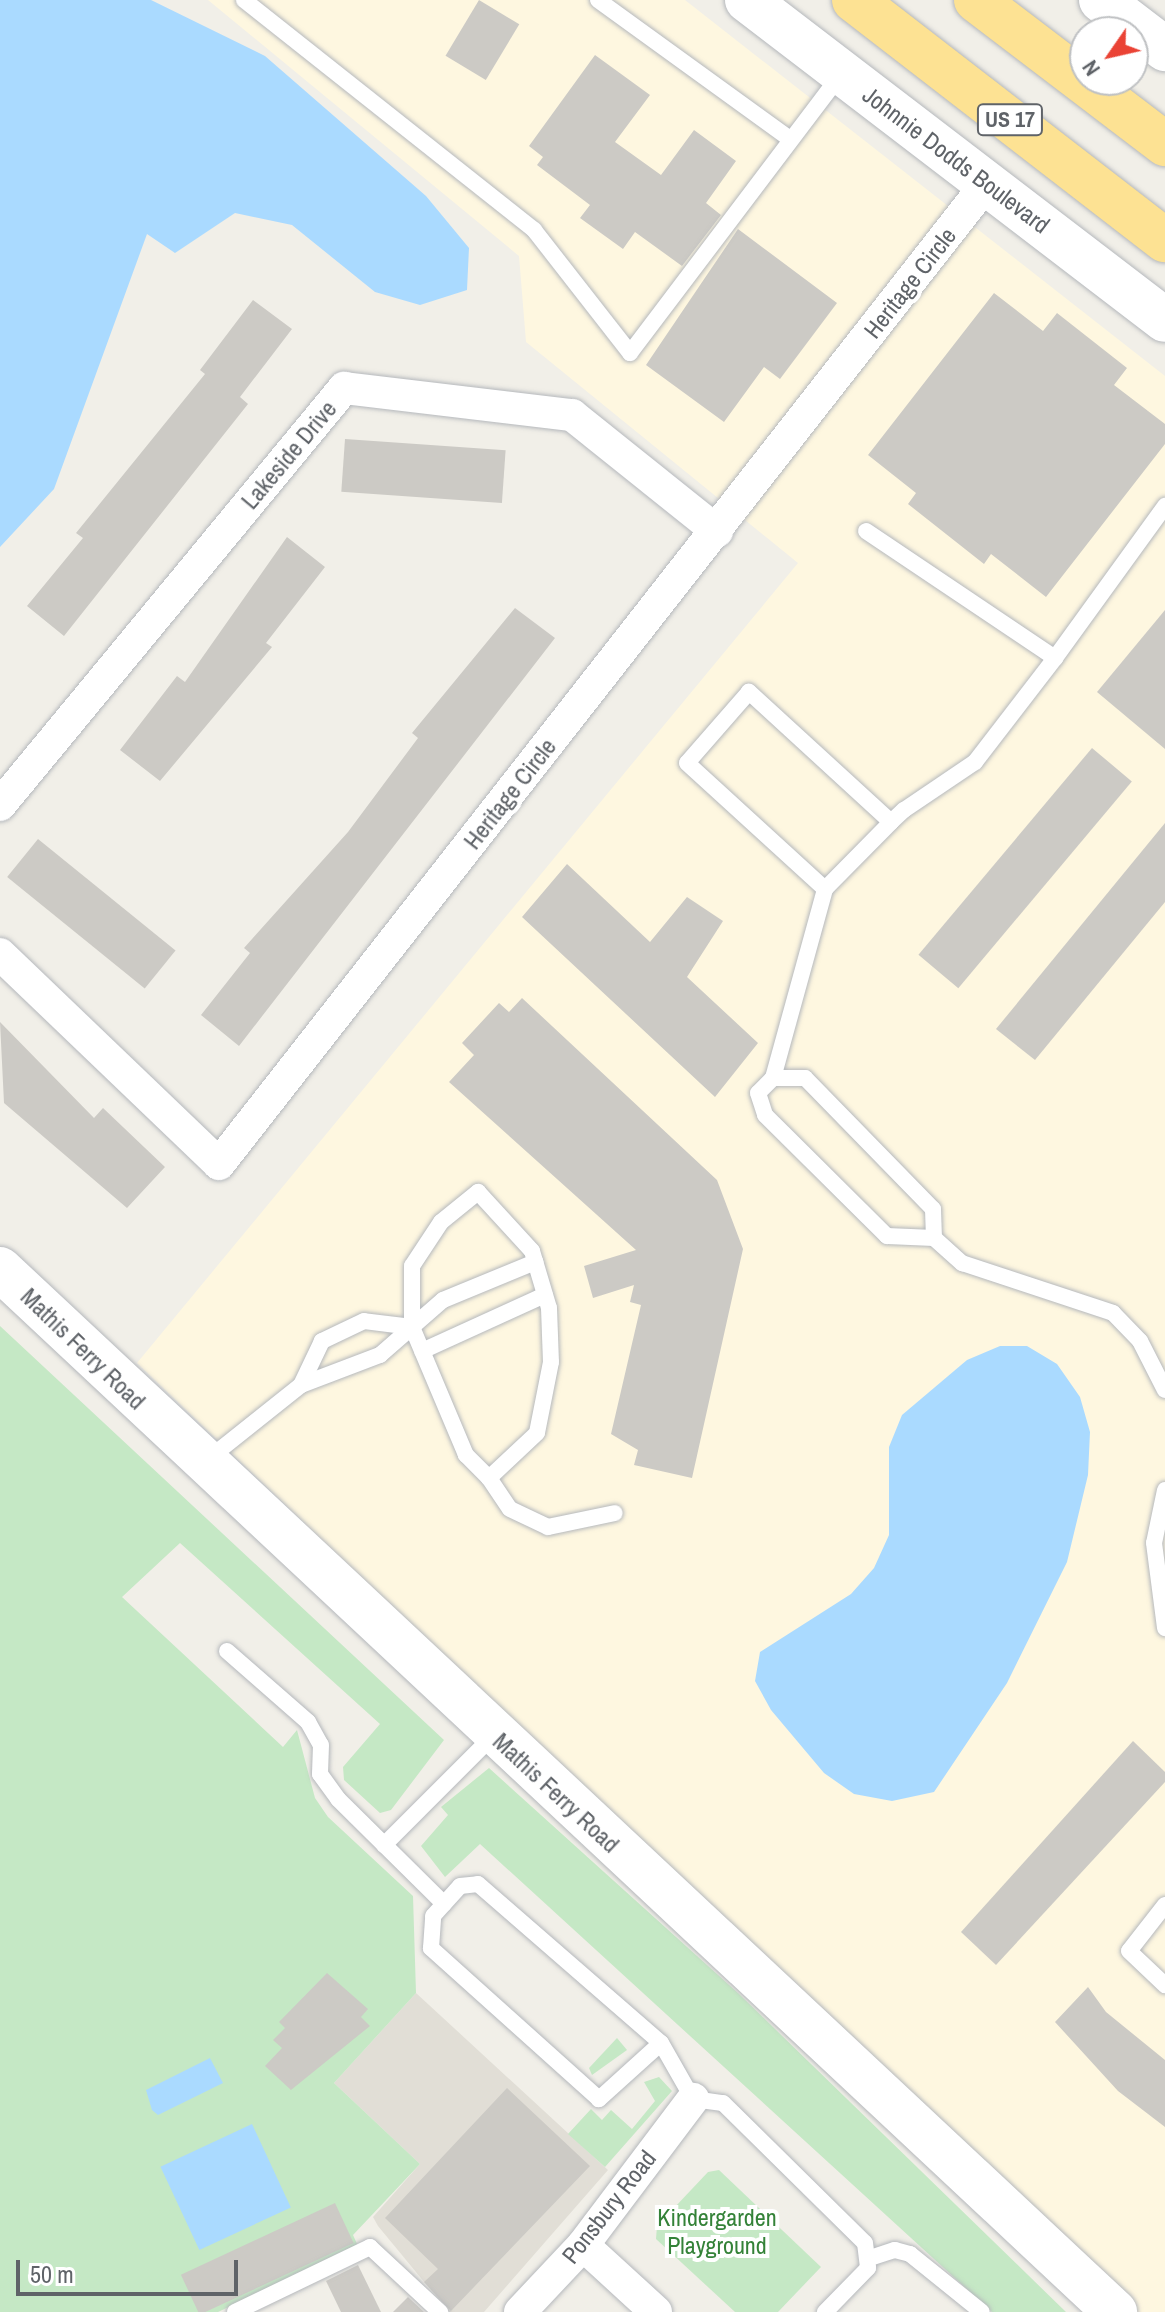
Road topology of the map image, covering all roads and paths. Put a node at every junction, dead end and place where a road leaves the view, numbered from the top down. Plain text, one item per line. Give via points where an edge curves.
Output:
1 (244, 0) edge
2 (598, 0) edge
3 (747, 0) edge
4 (854, 0) edge
5 (976, 0) edge
6 (1101, 0) edge
7 (1165, 49) edge
8 (842, 73) junction
9 (790, 139) junction
10 (1165, 144) edge
11 (987, 183) junction
12 (1165, 240) edge
13 (1165, 320) edge
14 (1165, 506) edge
15 (717, 531) junction
16 (866, 531) dead end
17 (1055, 658) junction
18 (0, 805) edge
19 (891, 822) junction
20 (825, 889) junction
21 (0, 954) edge
22 (773, 1078) junction
23 (934, 1238) junction
24 (535, 1262) junction
25 (0, 1269) edge
26 (545, 1295) junction
27 (412, 1327) junction
28 (422, 1351) junction
29 (301, 1385) junction
30 (1165, 1390) edge
31 (202, 1463) junction
32 (489, 1478) junction
33 (1165, 1490) edge
34 (615, 1513) dead end
35 (1159, 1542) edge
36 (1165, 1628) edge
37 (227, 1651) dead end
38 (494, 1735) junction
39 (384, 1845) junction
40 (444, 1904) junction
41 (1165, 1905) edge
42 (1165, 1985) edge
43 (661, 2043) junction
44 (693, 2099) junction
45 (583, 2245) junction
46 (870, 2258) junction
47 (235, 2312) edge
48 (440, 2312) edge
49 (520, 2312) edge
50 (656, 2312) edge
51 (825, 2312) edge
52 (982, 2312) edge
53 (1115, 2312) edge

1 - 9 lane via 534,230 630,353
2 - 9 lane
3 - 8 main road, Johnnie Dodds Boulevard
4 - 12 highway, US 17
5 - 10 highway
6 - 7 main road
8 - 9 lane
8 - 11 main road, Johnnie Dodds Boulevard
11 - 13 main road, Johnnie Dodds Boulevard
11 - 15 street, Heritage Circle
14 - 17 lane
15 - 18 street, Lakeside Drive via 572,415 344,388
15 - 21 street, Heritage Circle via 219,1164
16 - 17 lane
17 - 19 lane via 975,762
19 - 20 lane
19 - 20 lane via 749,692 687,763
20 - 22 lane
22 - 23 lane via 805,1078 933,1209
22 - 23 lane via 758,1093 765,1115 887,1236
23 - 30 lane via 962,1263 1113,1313 1140,1341
24 - 26 lane
24 - 27 lane via 443,1300
24 - 27 lane via 478,1192 441,1222 412,1266
25 - 31 main road, Mathis Ferry Road
26 - 28 lane
26 - 32 lane via 551,1362 537,1433
27 - 28 lane
27 - 29 lane via 380,1355
27 - 29 lane via 364,1321 322,1341
28 - 32 lane via 466,1455
29 - 31 lane
31 - 38 main road, Mathis Ferry Road
32 - 34 lane via 510,1509 548,1527
33 - 35 lane
35 - 36 lane
37 - 39 lane via 308,1722 321,1745 320,1774
38 - 39 lane
38 - 53 main road, Mathis Ferry Road
39 - 40 lane
40 - 43 lane via 460,1886 478,1884
40 - 43 lane via 433,1916 431,1948 599,2099
41 - 42 lane via 1129,1951
43 - 44 lane
44 - 45 street, Ponsbury Road
44 - 46 lane via 723,2103 865,2243
45 - 49 street, Ponsbury Road
45 - 50 street
46 - 51 lane
46 - 52 lane via 895,2250 910,2254
47 - 48 lane via 370,2247

